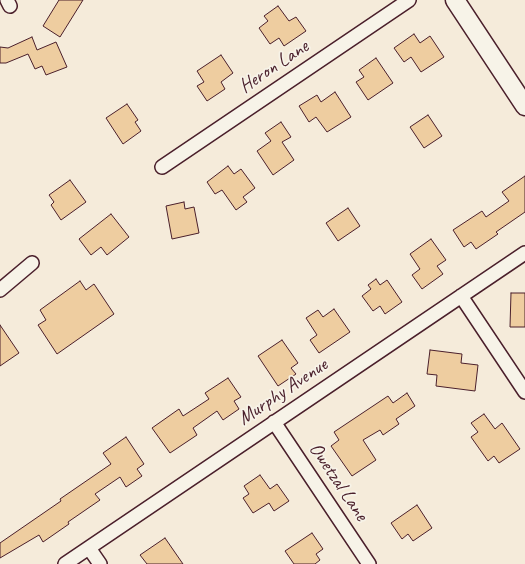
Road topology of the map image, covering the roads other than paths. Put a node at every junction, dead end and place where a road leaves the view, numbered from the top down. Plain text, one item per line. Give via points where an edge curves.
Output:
1 (409, 0) edge
2 (455, 0) edge
3 (525, 106) edge
4 (162, 167) dead end
5 (525, 253) edge
6 (32, 264) dead end
7 (0, 290) edge
8 (461, 296) junction
9 (525, 392) edge
10 (274, 422) junction
11 (89, 548) junction
12 (65, 564) edge
13 (100, 564) edge
14 (369, 564) edge

1 - 4 street, Heron Lane
2 - 3 main road
5 - 8 street, Murphy Avenue
6 - 7 street
8 - 9 street
8 - 10 street, Murphy Avenue
10 - 11 street, Murphy Avenue
10 - 14 street, Owetzal Lane
11 - 12 street, Murphy Avenue
11 - 13 street

